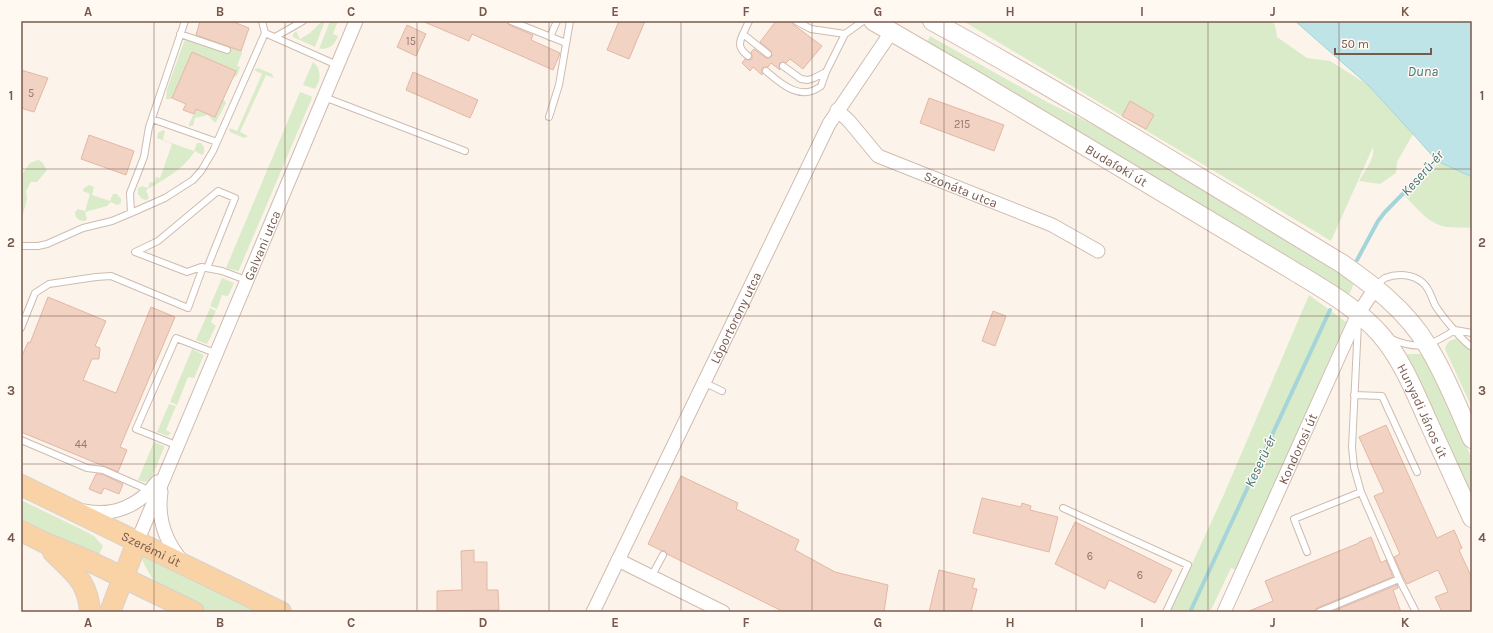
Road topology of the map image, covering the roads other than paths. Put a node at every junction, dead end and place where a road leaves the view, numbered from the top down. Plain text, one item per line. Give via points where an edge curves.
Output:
1 (185, 21) edge
2 (262, 21) edge
3 (303, 21) edge
4 (356, 21) edge
5 (511, 21) edge
6 (557, 21) edge
7 (570, 21) edge
8 (749, 21) edge
9 (796, 21) edge
10 (863, 21) edge
11 (873, 21) edge
12 (932, 21) edge
13 (895, 26) edge
14 (265, 33) junction
15 (180, 34) junction
16 (743, 34) junction
17 (845, 34) junction
18 (274, 37) junction
19 (550, 37) junction
20 (566, 43) junction
21 (227, 50) dead end
22 (768, 54) dead end
23 (748, 56) dead end
24 (337, 65) junction
25 (783, 66) dead end
26 (766, 71) dead end
27 (826, 72) junction
28 (324, 97) junction
29 (837, 110) junction
30 (549, 117) dead end
31 (152, 119) junction
32 (217, 142) junction
33 (465, 151) dead end
34 (130, 213) junction
35 (21, 246) edge
36 (1098, 251) dead end
37 (205, 268) junction
38 (246, 280) junction
39 (1376, 287) junction
40 (1358, 314) junction
41 (21, 328) edge
42 (1455, 330) junction
43 (1472, 333) edge
44 (1380, 334) junction
45 (1427, 344) junction
46 (1472, 347) edge
47 (215, 353) junction
48 (704, 382) junction
49 (722, 391) dead end
50 (1354, 395) junction
51 (1468, 423) edge
52 (1472, 439) edge
53 (21, 440) edge
54 (176, 445) junction
55 (166, 469) junction
56 (1417, 472) dead end
57 (21, 485) edge
58 (151, 491) junction
59 (1361, 492) junction
60 (70, 508) junction
61 (1063, 508) dead end
62 (1472, 518) edge
63 (21, 531) edge
64 (43, 542) junction
65 (137, 542) junction
66 (1307, 552) dead end
67 (663, 555) dead end
68 (618, 560) junction
69 (187, 566) junction
70 (651, 576) junction
71 (124, 578) junction
72 (1399, 579) junction
73 (90, 612) edge
74 (110, 612) edge
75 (194, 612) edge
76 (281, 612) edge
77 (593, 612) edge
78 (723, 612) edge
79 (1166, 612) edge
80 (1224, 612) edge
81 (1319, 612) edge
82 (1416, 612) edge

1 - 15 lane
2 - 14 lane
3 - 18 lane
4 - 24 street, Galvani utca
5 - 19 lane
6 - 19 lane
7 - 20 lane
8 - 16 lane
9 - 17 lane via 811,29
10 - 17 lane
11 - 13 main road, Budafoki út
12 - 39 main road via 1143,144 1341,263
13 - 29 street, Lőportorony utca
13 - 40 main road, Budafoki út via 1292,270
14 - 18 lane
14 - 32 lane
15 - 21 lane
15 - 31 lane
16 - 22 lane
16 - 23 lane via 740,49
17 - 27 lane
18 - 24 lane
19 - 20 lane
20 - 30 lane via 560,85
24 - 28 street, Galvani utca
25 - 27 lane via 801,79 808,80
26 - 27 lane via 786,87 801,92 812,91 822,86
28 - 33 lane
28 - 38 street, Galvani utca
29 - 36 street, Szonáta utca via 878,156 1052,225
29 - 48 street, Lőportorony utca
31 - 32 lane
31 - 34 lane via 144,157 130,193
32 - 34 lane via 208,162 193,180 165,198
34 - 35 lane via 83,228 47,244
37 - 37 lane via 187,272 135,252 158,241 218,192 235,198
37 - 38 lane
37 - 41 lane via 188,308 111,276 49,284 35,293
38 - 47 street, Galvani utca
39 - 40 street, Kondorosi út
39 - 42 lane via 1383,279 1397,275 1418,280 1429,290 1436,305
39 - 45 main road via 1407,318
40 - 44 main road, Hunyadi János út
40 - 50 lane
40 - 80 street, Kondorosi út
42 - 43 lane
42 - 45 lane
42 - 46 lane via 1465,344
44 - 45 lane via 1405,345
44 - 62 main road, Hunyadi János út via 1412,386
45 - 51 main road
47 - 54 street, Galvani utca
47 - 54 lane via 176,338 136,429
48 - 49 lane
48 - 68 street, Lőportorony utca
50 - 56 lane via 1382,396
50 - 59 lane via 1352,447
51 - 52 main road
53 - 58 lane via 87,468 103,470
54 - 55 street, Galvani utca
55 - 58 street, Galvani utca
55 - 65 street, Galvani utca
55 - 69 street, Galvani utca via 161,494 161,520 175,552
57 - 60 main road, Szerémi út
58 - 60 street, Galvani utca via 127,507 113,512 93,513
59 - 66 lane via 1294,519
59 - 72 lane
60 - 65 main road, Szerémi út
61 - 79 lane via 1188,565
63 - 64 main road
64 - 71 main road
64 - 73 main road via 75,572 88,597
65 - 69 main road, Szerémi út
65 - 71 main road, Galvani utca
67 - 70 lane
68 - 70 street
68 - 77 street, Lőportorony utca
69 - 76 main road, Szerémi út
70 - 78 street
71 - 74 main road, Galvani utca
71 - 75 main road
72 - 81 lane
72 - 82 lane

